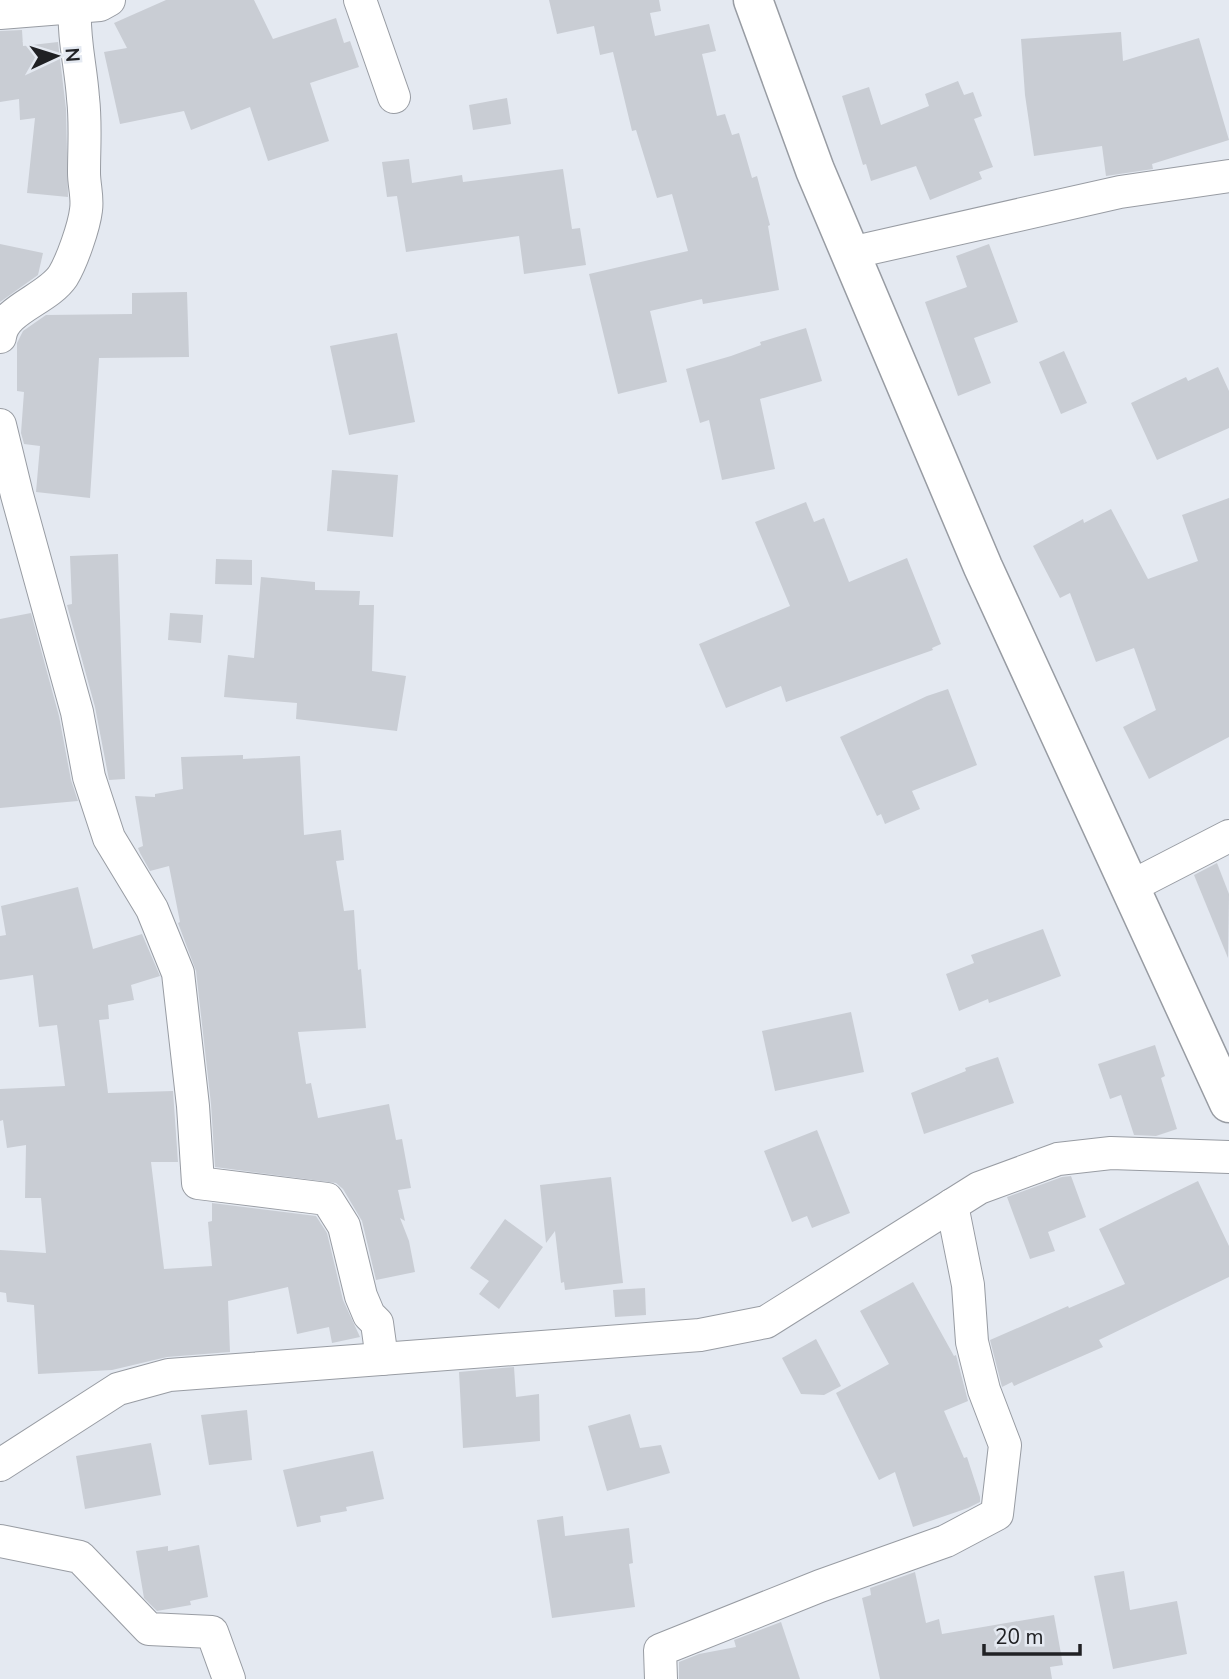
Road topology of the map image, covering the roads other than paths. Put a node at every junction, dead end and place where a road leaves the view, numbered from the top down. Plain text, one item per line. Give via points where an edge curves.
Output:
1 (109, 0) edge
2 (360, 0) edge
3 (753, 0) edge
4 (75, 7) junction
5 (0, 13) edge
6 (394, 97) dead end
7 (1229, 176) edge
8 (850, 253) junction
9 (0, 337) edge
10 (0, 425) edge
11 (1229, 836) edge
12 (1130, 887) junction
13 (1229, 1102) edge
14 (1229, 1157) edge
15 (952, 1205) junction
16 (382, 1359) junction
17 (0, 1465) edge
18 (0, 1541) edge
19 (229, 1679) edge
20 (661, 1679) edge

1 - 4 street
2 - 6 street
3 - 8 main road
4 - 5 street
4 - 9 street via 86,127 86,210 63,276 43,297 19,309 1,329
7 - 8 street via 1120,192
8 - 12 main road via 983,567
10 - 16 street via 77,712 89,777 109,838 152,909 178,973 198,1183 327,1199 344,1226 361,1296 377,1323
11 - 12 street
12 - 13 main road
14 - 15 street via 1111,1153 1058,1159 979,1188
15 - 16 street via 766,1322 701,1335
15 - 20 street via 968,1285 972,1342 1005,1445 997,1514 946,1541 660,1650
16 - 17 street via 169,1375 118,1389
18 - 19 street via 80,1558 149,1629 212,1632

